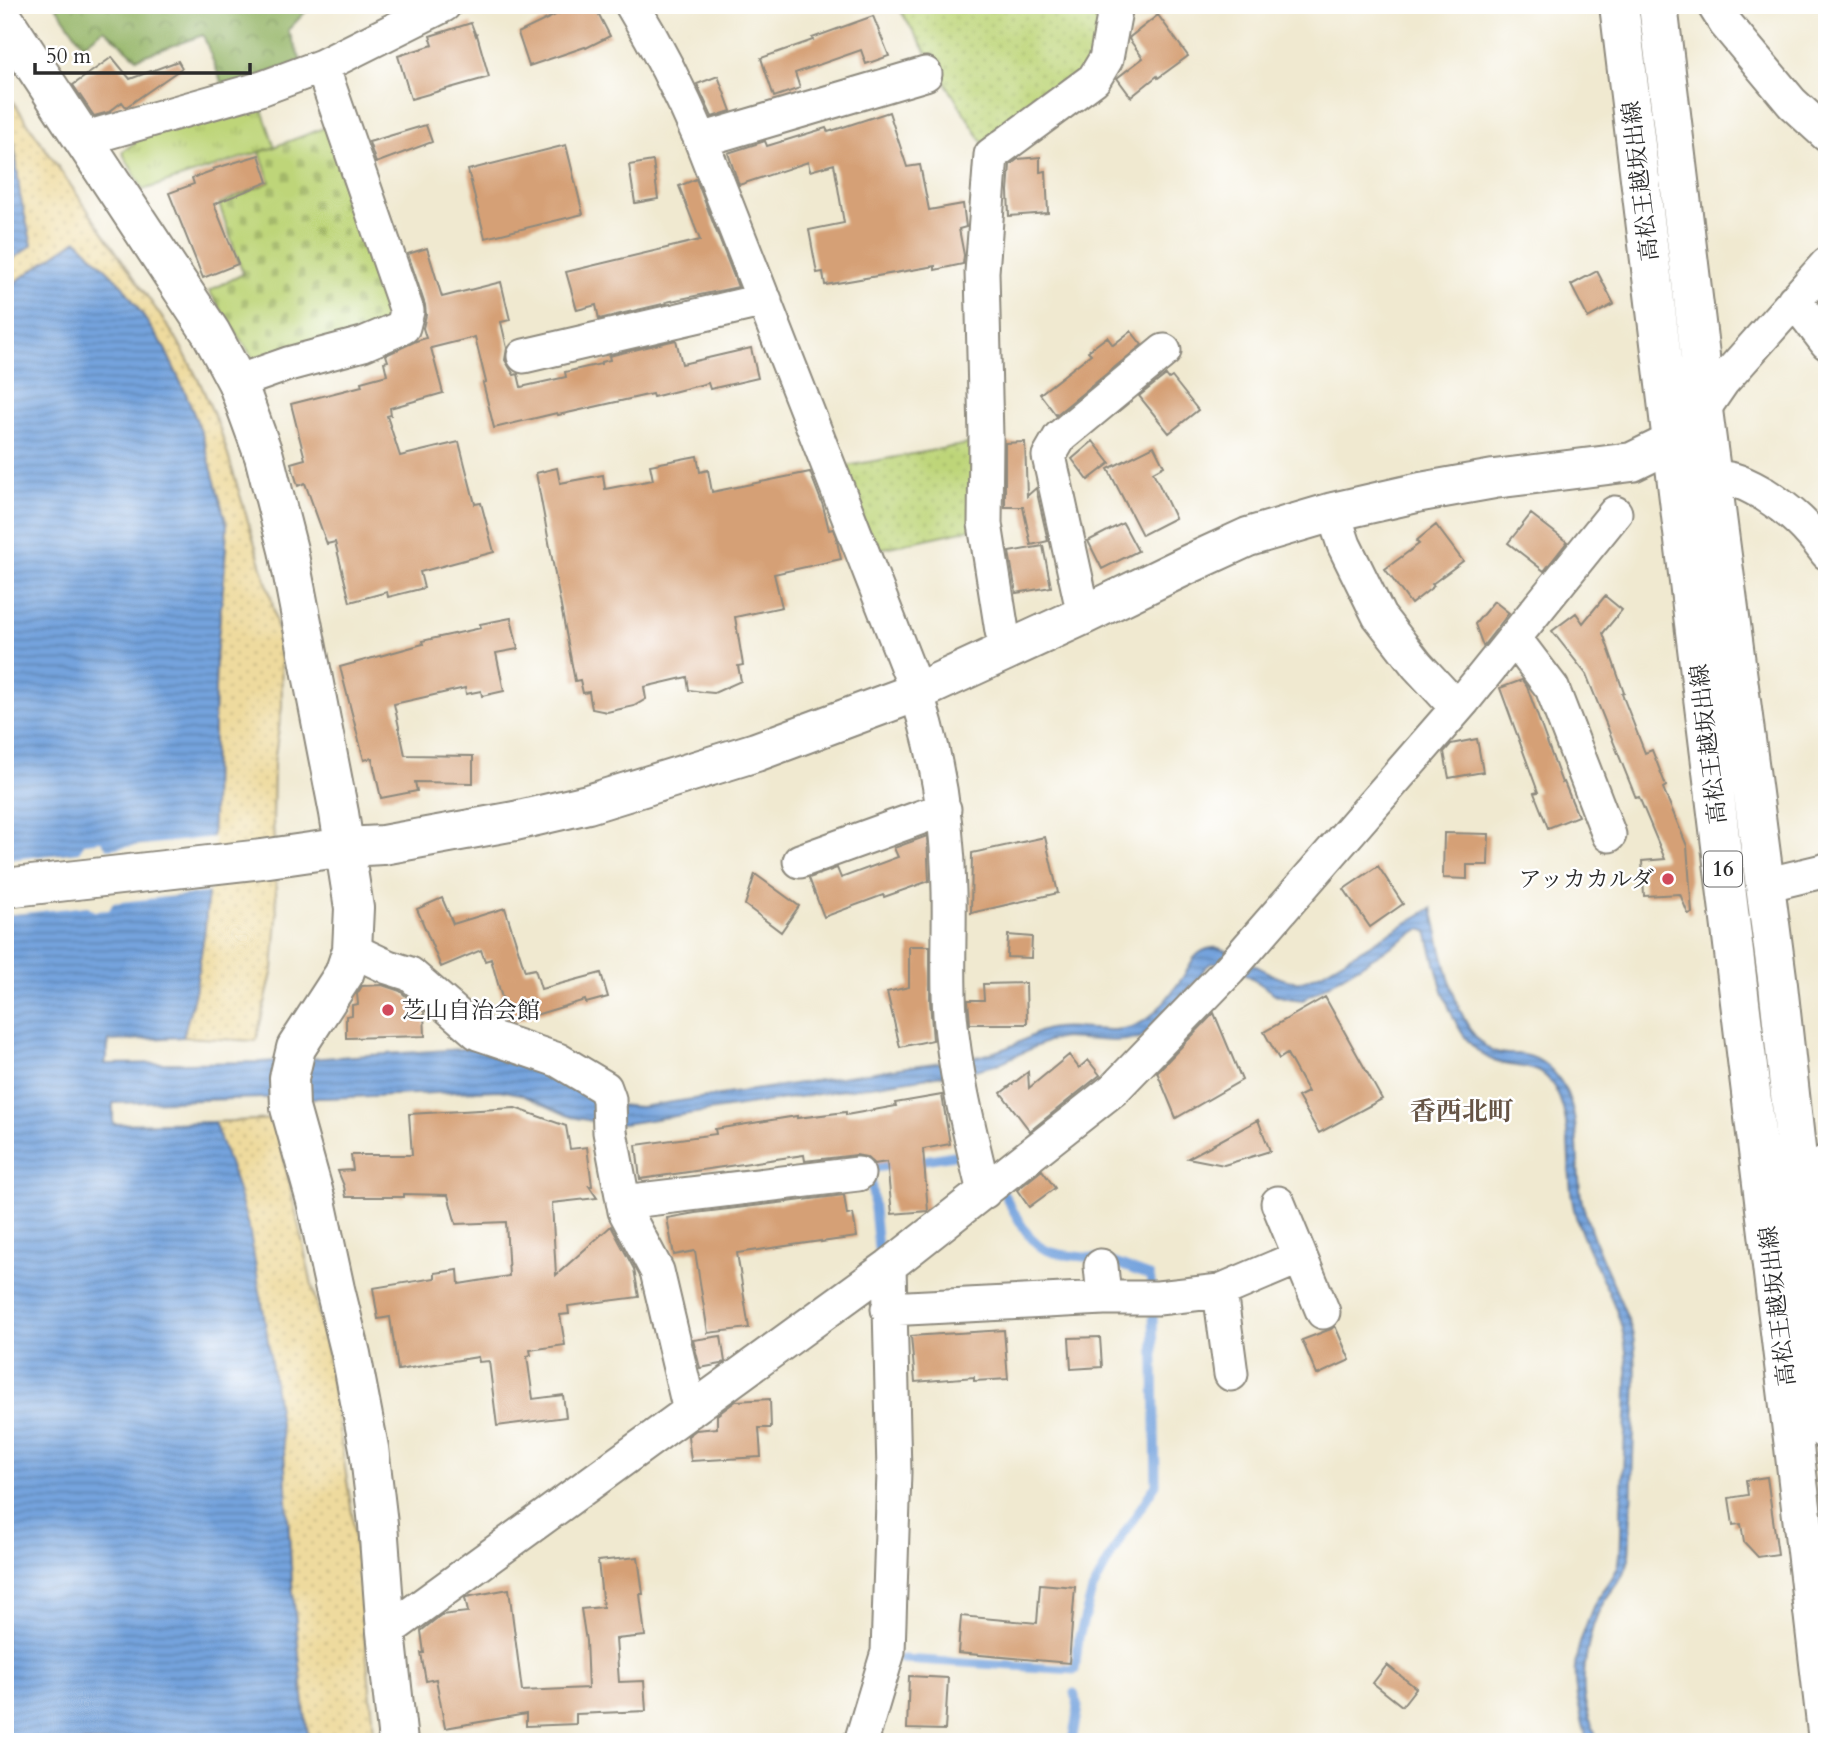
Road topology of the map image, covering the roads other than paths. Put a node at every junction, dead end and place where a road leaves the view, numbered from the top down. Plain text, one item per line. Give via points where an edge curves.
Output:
1 (443, 5) edge
2 (632, 5) edge
3 (1116, 5) edge
4 (1619, 5) edge
5 (1658, 5) edge
6 (1714, 5) edge
7 (5, 21) edge
8 (322, 66) junction
9 (925, 74) dead end
10 (1827, 135) edge
11 (83, 139) junction
12 (701, 140) junction
13 (1827, 264) edge
14 (765, 300) junction
15 (1794, 300) junction
16 (1827, 343) edge
17 (1164, 351) dead end
18 (524, 355) dead end
19 (237, 382) junction
20 (1703, 410) junction
21 (1671, 443) junction
22 (1694, 479) junction
23 (1334, 512) junction
24 (1615, 513) dead end
25 (1827, 552) edge
26 (1084, 615) junction
27 (1514, 638) junction
28 (1010, 649) junction
29 (916, 692) junction
30 (1456, 707) junction
31 (944, 809) junction
32 (1757, 821) junction
33 (1718, 824) junction
34 (1609, 835) dead end
35 (345, 847) junction
36 (800, 861) dead end
37 (1827, 870) edge
38 (1765, 886) junction
39 (5, 888) edge
40 (352, 950) junction
41 (1813, 1171) edge
42 (858, 1174) dead end
43 (984, 1192) junction
44 (623, 1202) junction
45 (1278, 1203) dead end
46 (1300, 1257) junction
47 (888, 1266) junction
48 (1101, 1266) dead end
49 (1220, 1291) junction
50 (1104, 1298) junction
51 (888, 1309) junction
52 (1322, 1312) dead end
53 (1231, 1374) dead end
54 (690, 1411) junction
55 (1809, 1435) edge
56 (386, 1632) junction
57 (1827, 1732) edge
58 (398, 1742) edge
59 (861, 1742) edge

1 - 8 street
2 - 12 street via 673,77
3 - 28 street via 1106,59 1094,79 991,155 982,272 985,524 1002,631
4 - 21 street, 高松王越坂出線 / 16
5 - 20 street, 高松王越坂出線 / 16
6 - 10 street via 1792,103
7 - 11 street
8 - 11 street via 263,88
8 - 19 street via 407,311 403,327 375,340
9 - 12 street
11 - 19 street via 211,333
12 - 14 street
13 - 15 street
14 - 18 street
14 - 29 street
15 - 16 street
15 - 20 street
17 - 26 street via 1060,437 1049,456
19 - 35 street via 264,456 288,550
20 - 21 street
20 - 22 street, 高松王越坂出線 / 16
21 - 22 street, 高松王越坂出線 / 16
21 - 23 street via 1632,462 1494,479
22 - 25 street via 1735,480 1753,488 1789,510
22 - 32 street, 高松王越坂出線 / 16
22 - 33 street, 高松王越坂出線 / 16
23 - 26 street via 1248,537
23 - 30 street via 1344,545 1378,616
24 - 27 street
26 - 28 street
27 - 30 street
27 - 34 street via 1552,688
28 - 29 street
29 - 31 street
29 - 35 street via 757,752 587,804 424,838
30 - 43 street via 1237,961 1114,1088
31 - 36 street
31 - 43 street via 956,1069
32 - 33 street
32 - 38 street, 高松王越坂出線 / 16
33 - 55 street, 高松王越坂出線 / 16
35 - 39 street
35 - 40 street via 354,908
37 - 38 street
38 - 41 street, 高松王越坂出線 / 16 via 1779,998
40 - 44 street via 410,974 478,1033 558,1060 605,1088
40 - 56 street via 344,974 296,1048 289,1078 290,1108 316,1201 369,1448
41 - 55 street, 高松王越坂出線 / 16
42 - 44 street
43 - 47 street
44 - 54 street via 657,1271
45 - 46 street
46 - 49 street
46 - 52 street
47 - 51 street
47 - 54 street
48 - 50 street
49 - 50 street
49 - 53 street
50 - 51 street
51 - 59 street via 894,1472 888,1652
54 - 56 street
55 - 57 street, 高松王越坂出線 / 16
56 - 58 street

